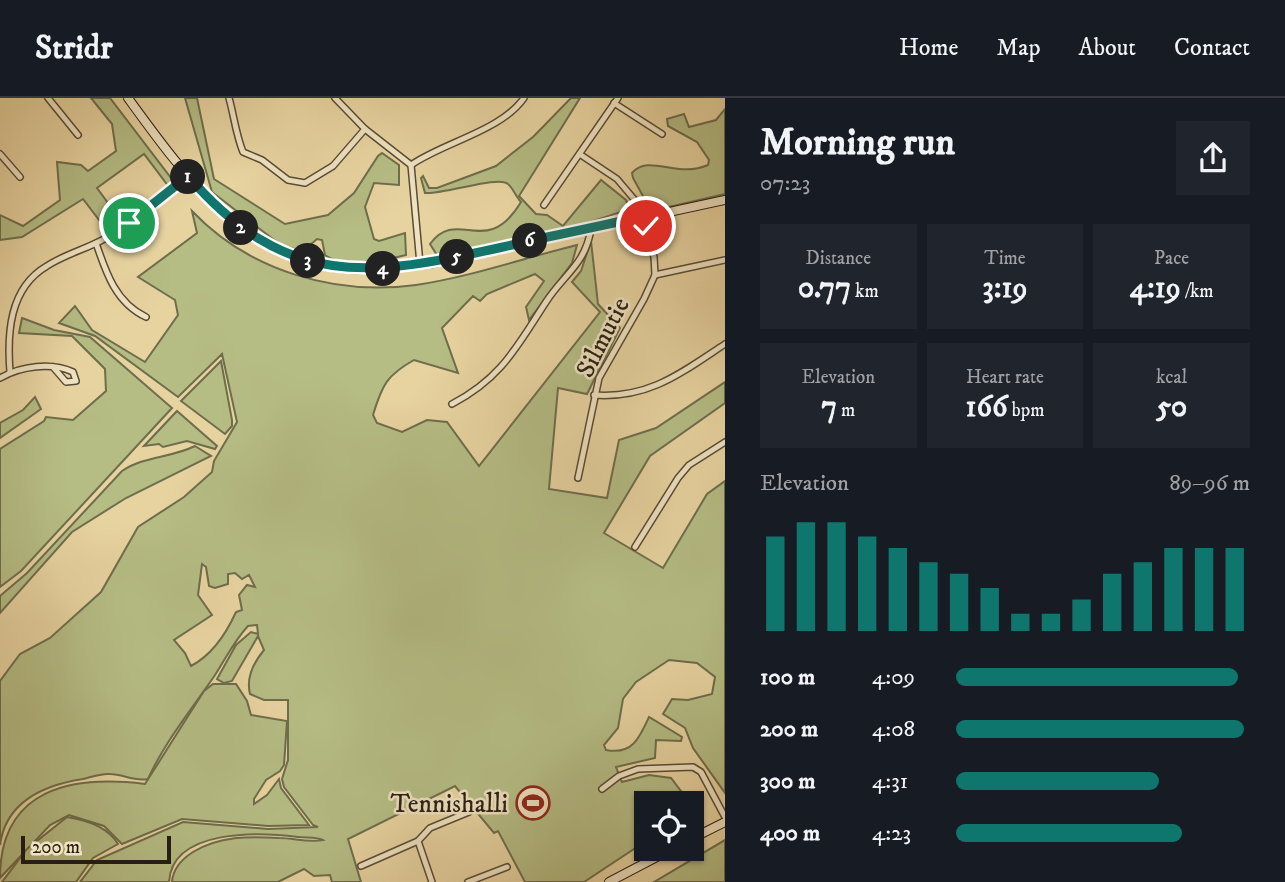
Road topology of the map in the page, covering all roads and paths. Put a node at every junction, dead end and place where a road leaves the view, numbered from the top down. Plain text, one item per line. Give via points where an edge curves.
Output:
1 (48, 98) edge
2 (128, 98) edge
3 (229, 98) edge
4 (335, 98) edge
5 (524, 98) edge
6 (616, 101) edge
7 (365, 129) junction
8 (662, 134) dead end
9 (78, 135) dead end
10 (0, 154) edge
11 (581, 155) junction
12 (411, 165) junction
13 (188, 176) junction
14 (20, 177) dead end
15 (725, 198) edge
16 (544, 205) dead end
17 (644, 216) junction
18 (591, 229) junction
19 (96, 243) junction
20 (725, 260) edge
21 (420, 264) junction
22 (654, 275) junction
23 (146, 317) dead end
24 (725, 344) edge
25 (54, 367) dead end
26 (10, 372) junction
27 (0, 378) edge
28 (594, 396) junction
29 (452, 404) dead end
30 (725, 442) edge
31 (578, 478) dead end
32 (635, 547) dead end
33 (601, 789) dead end
34 (469, 812) dead end
35 (725, 820) edge
36 (704, 832) edge
37 (418, 841) junction
38 (649, 861) edge
39 (360, 866) dead end
40 (506, 867) dead end
41 (432, 882) edge
42 (468, 882) edge
43 (609, 882) edge

1 - 9 street
2 - 13 street
3 - 7 street via 243,152 288,180 305,183 321,176
4 - 7 street
5 - 12 street via 482,130 431,151
6 - 8 street
6 - 11 street
7 - 12 street
10 - 14 street
11 - 16 street
11 - 17 street via 617,179
12 - 21 street
13 - 19 street
13 - 21 street via 235,223 291,255 345,268
15 - 17 street
17 - 18 street
17 - 22 street, Silmutie
18 - 21 street
18 - 29 street via 580,263 547,301 506,364 486,384
19 - 23 street via 120,298 130,310
19 - 26 street via 47,265 22,290 9,325
20 - 22 street
22 - 28 street, Silmutie via 599,377
24 - 28 street via 645,391 620,397
25 - 26 street
26 - 27 street
28 - 31 street, Silmutie
30 - 32 street via 689,465
33 - 35 street via 638,769 690,766 701,772
34 - 37 street via 430,828
35 - 36 street
37 - 39 street
37 - 41 street
38 - 43 street
40 - 42 street

